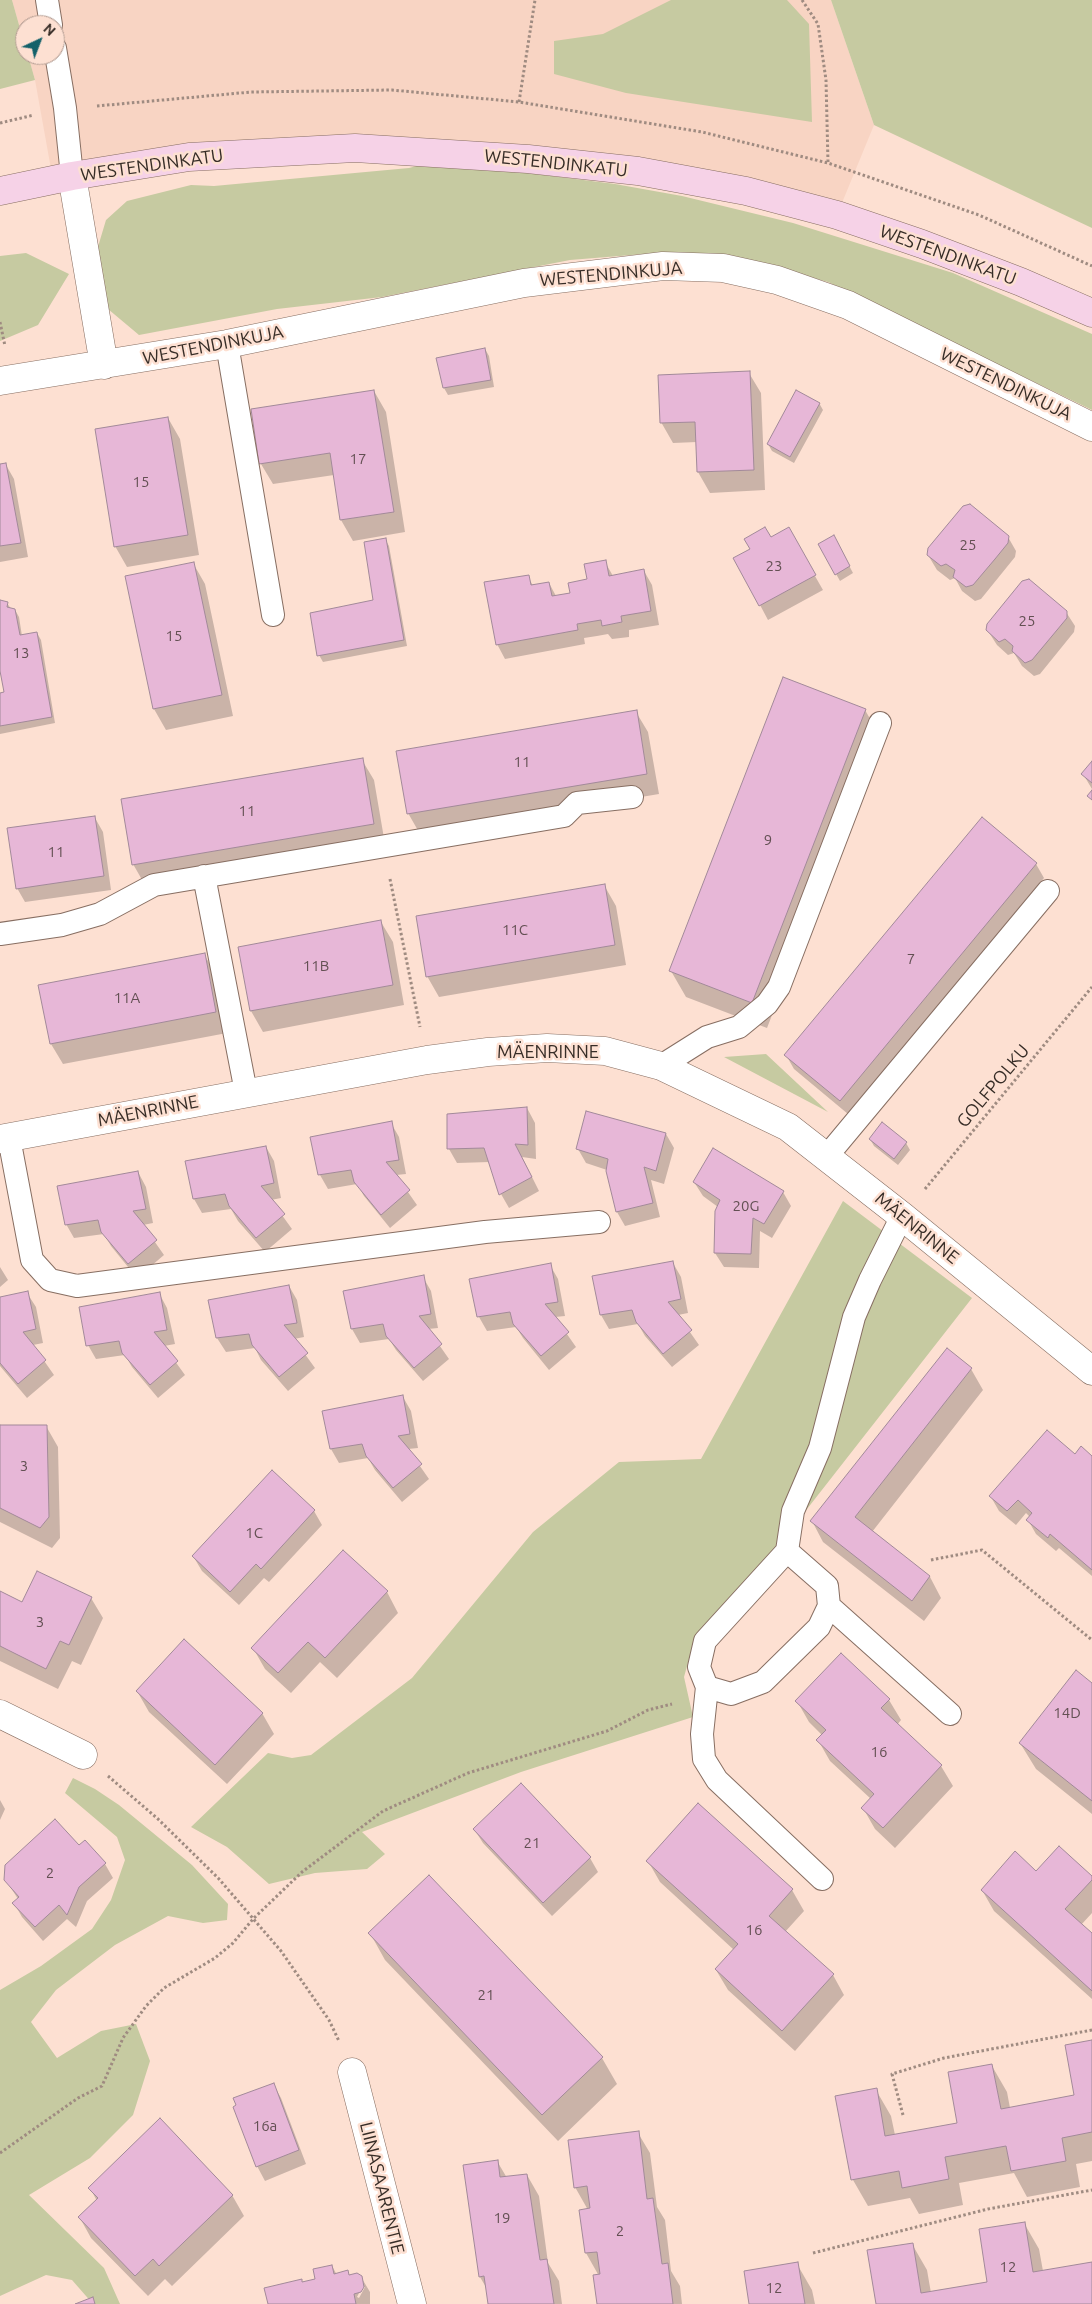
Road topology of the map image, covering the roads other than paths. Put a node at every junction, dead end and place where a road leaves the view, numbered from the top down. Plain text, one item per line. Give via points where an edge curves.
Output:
1 (47, 0) edge
2 (49, 15) edge
3 (58, 65) edge
4 (72, 176) junction
5 (0, 191) edge
6 (1092, 313) edge
7 (228, 344) junction
8 (104, 365) junction
9 (0, 381) edge
10 (1092, 428) edge
11 (273, 615) dead end
12 (880, 724) dead end
13 (632, 797) dead end
14 (204, 876) junction
15 (1048, 891) dead end
16 (0, 934) edge
17 (661, 1066) junction
18 (246, 1092) junction
19 (4, 1139) edge
20 (827, 1156) junction
21 (902, 1216) junction
22 (599, 1222) dead end
23 (1092, 1371) edge
24 (787, 1551) junction
25 (829, 1606) junction
26 (706, 1687) junction
27 (0, 1714) edge
28 (950, 1714) dead end
29 (83, 1755) road end
30 (822, 1879) dead end
31 (352, 2072) road end
32 (412, 2304) edge

1 - 2 lane
3 - 4 lane
4 - 5 main road, WESTENDINKATU
4 - 6 main road, WESTENDINKATU via 189,157 355,148 528,158 638,171 746,191 837,215 976,265
4 - 8 street
7 - 8 street, WESTENDINKUJA
7 - 10 street, WESTENDINKUJA via 524,283 663,266 723,268 778,280 848,305
7 - 11 lane
8 - 9 street, WESTENDINKUJA
12 - 17 lane via 779,987 767,1004 739,1027 707,1037
13 - 14 lane via 577,803 564,816
14 - 16 lane via 154,884 100,914
14 - 18 lane
15 - 20 lane
17 - 18 street, MÄENRINNE via 605,1051 547,1048 427,1060
17 - 20 street, MÄENRINNE via 788,1127
18 - 19 street, MÄENRINNE
19 - 22 lane via 32,1260 50,1280 77,1286 485,1232
20 - 21 street, MÄENRINNE
21 - 23 street, MÄENRINNE
21 - 24 lane via 854,1317 820,1448 793,1511
24 - 25 lane via 827,1586
24 - 26 lane via 706,1641 699,1667
25 - 26 lane via 819,1627 763,1682 731,1694
25 - 28 lane
26 - 30 lane via 702,1734 704,1759 717,1780
27 - 29 street
31 - 32 street, LIINASAARENTIE

